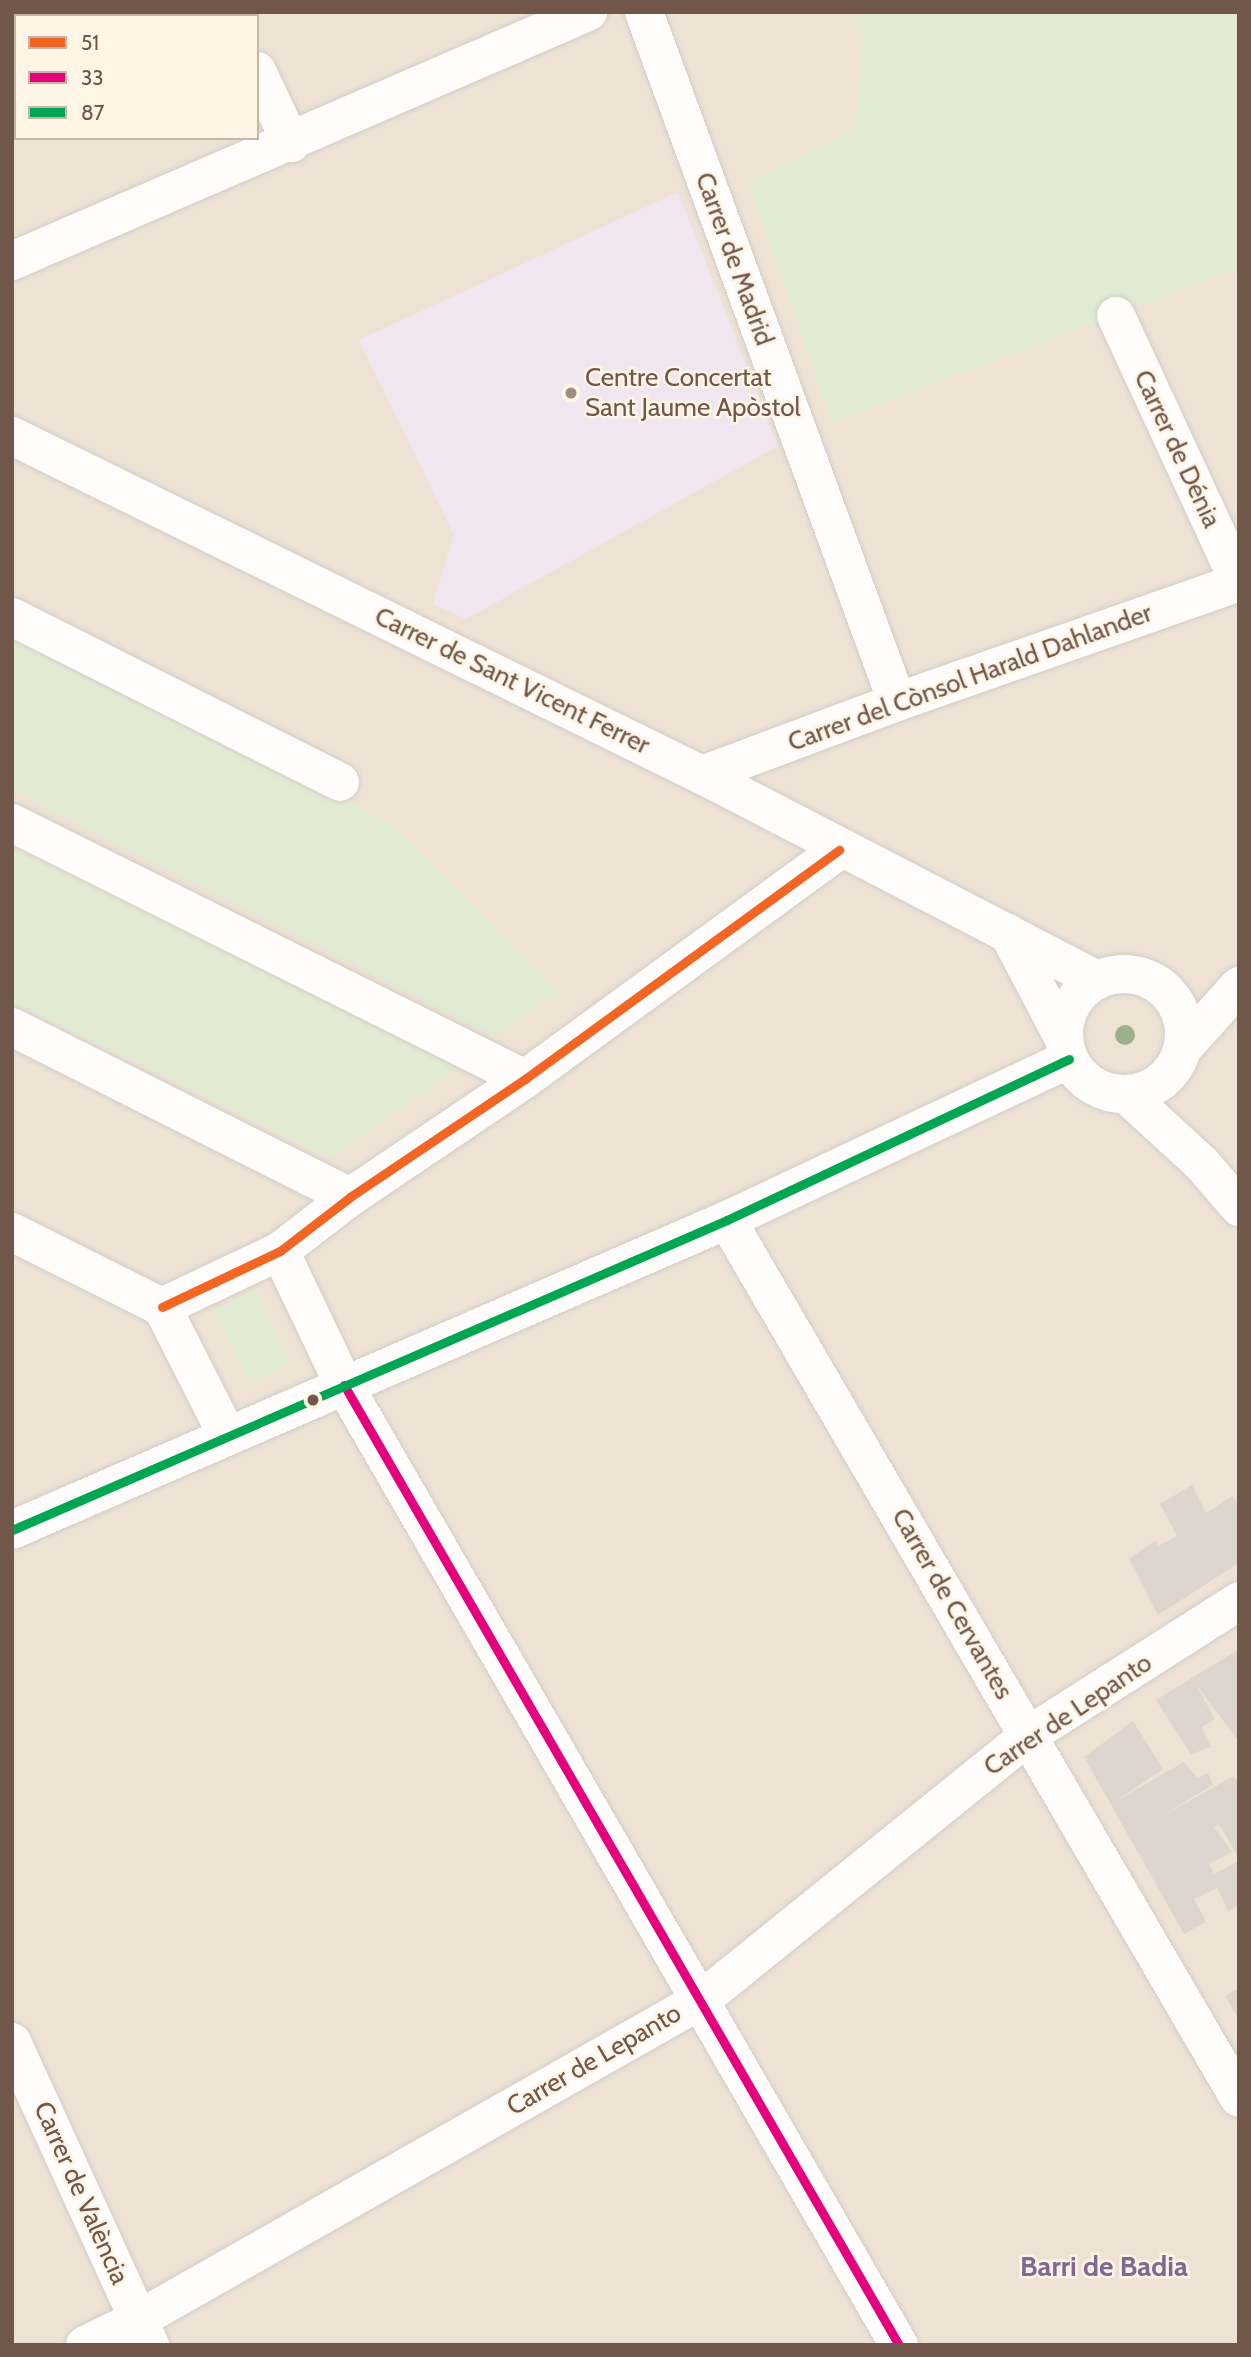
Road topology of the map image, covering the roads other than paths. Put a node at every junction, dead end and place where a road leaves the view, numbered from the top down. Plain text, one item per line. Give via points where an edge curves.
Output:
1 (588, 12) edge
2 (644, 12) edge
3 (259, 75) edge
4 (290, 143) junction
5 (12, 261) edge
6 (1116, 316) dead end
7 (12, 436) edge
8 (1239, 582) edge
9 (12, 617) edge
10 (898, 702) junction
11 (702, 775) junction
12 (340, 782) dead end
13 (12, 823) edge
14 (839, 850) junction
15 (1008, 933) junction
16 (1097, 980) junction
17 (1239, 985) edge
18 (1168, 991) junction
19 (12, 1027) edge
20 (1184, 1048) junction
21 (1066, 1049) junction
22 (525, 1079) junction
23 (1144, 1089) junction
24 (350, 1197) junction
25 (1239, 1207) edge
26 (727, 1220) junction
27 (12, 1232) edge
28 (280, 1251) junction
29 (162, 1307) junction
30 (344, 1385) junction
31 (228, 1435) junction
32 (12, 1530) edge
33 (1239, 1601) edge
34 (1029, 1735) junction
35 (701, 2000) junction
36 (12, 2042) edge
37 (1239, 2098) edge
38 (144, 2332) edge
39 (85, 2345) edge
40 (899, 2345) edge

1 - 4 street
2 - 10 street, Carrer de Madrid
3 - 4 street
4 - 5 street
6 - 8 street, Carrer de Dénia
7 - 11 street, Carrer de Sant Vicent Ferrer
8 - 10 street, Carrer del Cònsol Harald Dahlander
9 - 12 street
10 - 11 street, Carrer del Cònsol Harald Dahlander
11 - 14 street, Carrer de Sant Vicent Ferrer
13 - 22 street
14 - 15 street, Carrer de Sant Vicent Ferrer
14 - 22 street
15 - 16 street, Carrer de Sant Vicent Ferrer
15 - 21 street
16 - 18 street via 1135,974
16 - 21 street via 1071,1004
17 - 18 street
17 - 20 street
18 - 20 street via 1185,1028
19 - 24 street
20 - 23 street
21 - 23 street via 1092,1086
21 - 26 street
22 - 24 street
23 - 25 street
24 - 28 street
26 - 30 street
26 - 34 street, Carrer de Cervantes
27 - 29 street
28 - 29 street
28 - 30 street
29 - 31 street
30 - 31 street
30 - 35 street
31 - 32 street
33 - 34 street, Carrer de Lepanto
34 - 35 street, Carrer de Lepanto
34 - 37 street, Carrer de Cervantes
35 - 38 street, Carrer de Lepanto
35 - 40 street
36 - 38 street, Carrer de València
38 - 39 street, Carrer de Lepanto

